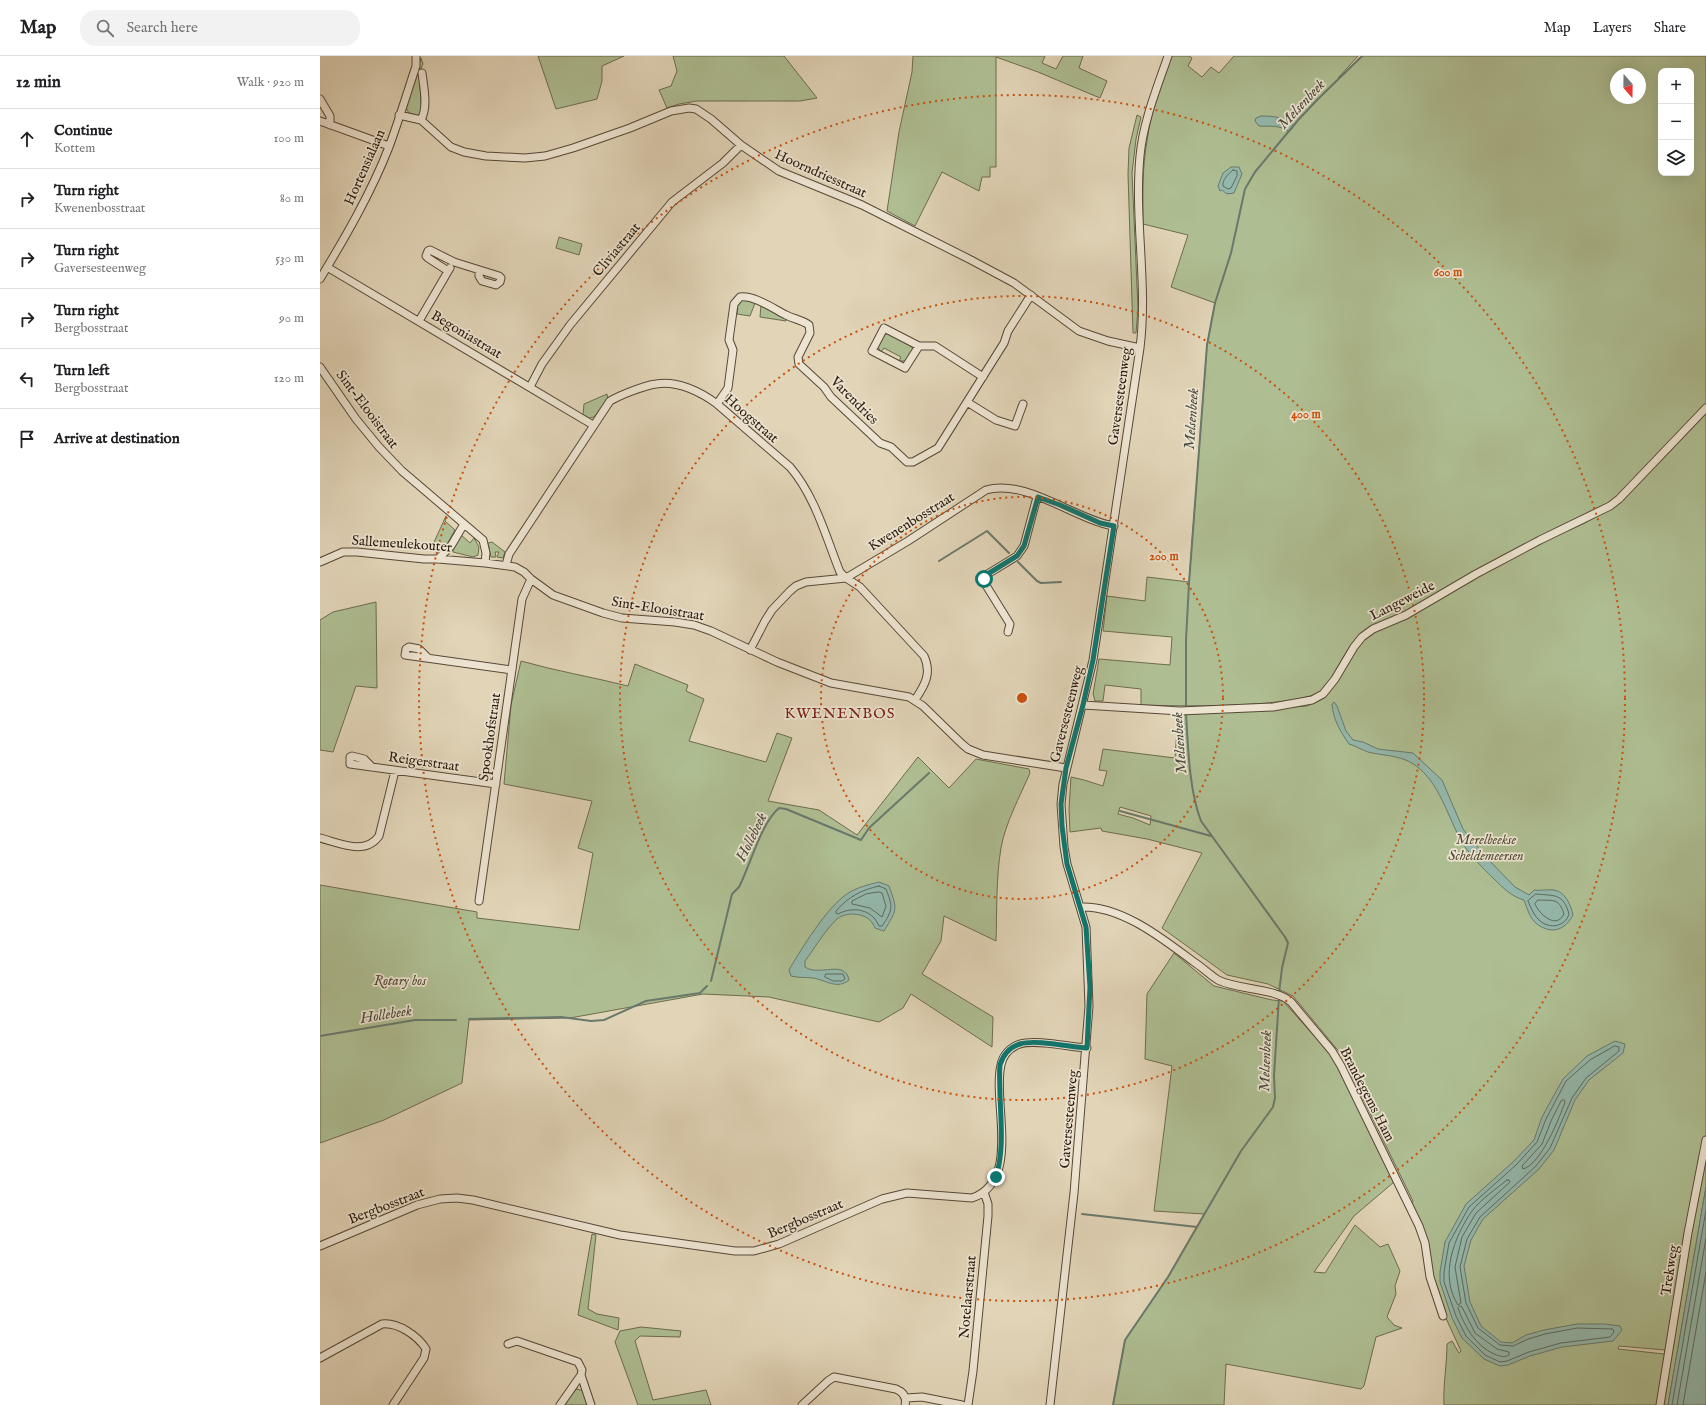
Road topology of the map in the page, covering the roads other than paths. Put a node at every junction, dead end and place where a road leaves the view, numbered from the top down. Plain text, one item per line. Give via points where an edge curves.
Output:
1 (1168, 56) edge
2 (416, 58) edge
3 (422, 73) dead end
4 (320, 99) edge
5 (399, 115) junction
6 (421, 120) junction
7 (320, 121) edge
8 (330, 125) junction
9 (741, 145) junction
10 (389, 146) junction
11 (454, 262) junction
12 (327, 267) junction
13 (479, 270) dead end
14 (448, 271) junction
15 (320, 279) edge
16 (1031, 295) junction
17 (419, 321) junction
18 (919, 346) junction
19 (1140, 348) junction
20 (320, 367) edge
21 (983, 376) junction
22 (530, 387) junction
23 (967, 402) junction
24 (717, 404) junction
25 (1023, 404) dead end
26 (1706, 408) edge
27 (593, 425) junction
28 (1038, 497) junction
29 (464, 524) junction
30 (1114, 526) junction
31 (438, 559) junction
32 (320, 562) edge
33 (485, 563) junction
34 (506, 565) junction
35 (846, 578) junction
36 (531, 579) junction
37 (1008, 632) dead end
38 (750, 650) junction
39 (428, 658) dead end
40 (512, 670) junction
41 (915, 700) junction
42 (1083, 705) junction
43 (372, 767) dead end
44 (1066, 768) junction
45 (395, 770) junction
46 (496, 784) junction
47 (320, 838) edge
48 (479, 901) dead end
49 (1080, 907) junction
50 (1087, 1048) junction
51 (1706, 1140) edge
52 (984, 1192) junction
53 (320, 1246) edge
54 (1443, 1316) dead end
55 (508, 1344) dead end
56 (320, 1358) edge
57 (581, 1375) junction
58 (905, 1402) edge
59 (393, 1405) edge
60 (560, 1405) edge
61 (591, 1405) edge
62 (802, 1405) edge
63 (962, 1405) edge
64 (968, 1405) edge
65 (1050, 1405) edge
66 (1660, 1405) edge

1 - 19 street, Gaversesteenweg via 1145,126 1140,154 1144,298
2 - 5 street, Hortensialaan via 416,66
3 - 6 street via 425,101
4 - 8 street via 330,116
5 - 6 street, Hoorndriesstraat
5 - 10 street, Hortensialaan
6 - 9 street, Hoorndriesstraat via 451,146 464,152 525,158 545,156 574,148 671,110 689,108 705,114
7 - 8 street
8 - 10 street
9 - 16 street, Hoorndriesstraat via 779,171 890,218 1014,283
9 - 22 street, Cliviastraat via 723,163 672,202 570,325 542,364
10 - 12 street, Hortensialaan via 365,200
11 - 13 street
11 - 14 street
11 - 14 street via 430,250 426,253 428,258
12 - 15 street, Hortensialaan
12 - 17 street, Begoniastraat
14 - 17 street
16 - 19 street, Hoorndriesstraat via 1080,331 1108,342
16 - 21 street, Varendries
17 - 22 street, Begoniastraat
18 - 18 street via 905,368 872,351 884,328
18 - 21 street via 935,346
19 - 30 street, Gaversesteenweg
20 - 29 street, Sint-Elooistraat via 379,447 402,471
21 - 23 street, Varendries
22 - 27 street, Begoniastraat
23 - 24 street, Varendries via 938,448 913,462 907,462 890,447 880,443 799,364 798,357 810,333 809,325 776,308 744,296 734,304 729,340 732,350 728,388
23 - 25 street via 996,420 1015,426
24 - 27 street, Hoogstraat via 692,390 665,383 657,384 616,397 610,401
24 - 35 street, Hoogstraat via 790,467 797,476 809,496 840,572
26 - 42 street, Langeweide via 1610,506 1540,540 1362,637 1335,679 1317,698 1273,707 1192,710
27 - 34 street, Hoogstraat via 509,554
28 - 30 street, Kwenenbosstraat via 1100,523
28 - 35 street, Kwenenbosstraat via 1005,488 986,490
28 - 37 street via 1024,546 1017,556 986,575 984,579 1010,624
29 - 31 street via 451,546
29 - 33 street, Sint-Elooistraat via 483,540
30 - 42 street, Gaversesteenweg via 1093,660
31 - 32 street, Sallemeulekouter via 343,552
31 - 33 street, Sallemeulekouter
33 - 34 street, Sint-Elooistraat
34 - 36 street, Sint-Elooistraat via 524,572
35 - 38 street, Kwenenbosstraat via 806,582 790,591 765,621
35 - 41 street, Hoogstraat via 860,587 924,656 928,675
36 - 38 street, Sint-Elooistraat via 553,595 603,613 622,618 694,625 711,630
36 - 40 street, Spookhofstraat via 522,599
38 - 41 street, Sint-Elooistraat via 831,683
39 - 40 street
40 - 46 street, Spookhofstraat
41 - 44 street, Sint-Elooistraat via 968,749 982,755
42 - 44 street, Gaversesteenweg
43 - 45 street, Reigerstraat
44 - 49 street, Gaversesteenweg via 1061,804 1062,826 1067,864
45 - 46 street, Reigerstraat
45 - 47 street via 379,836 374,842 359,848
46 - 48 street, Spookhofstraat
49 - 50 street, Gaversesteenweg via 1086,927 1088,951
49 - 54 street, Brandegems Ham via 1117,914 1142,926 1157,934 1218,980 1283,996 1291,1002 1332,1051 1347,1076 1419,1226 1425,1243 1430,1277
50 - 52 street via 1031,1042 1021,1043 1005,1055 1000,1064 1000,1164 996,1177
50 - 65 street, Gaversesteenweg via 1074,1193
51 - 66 street, Trekweg
52 - 53 street, Bergbosstraat via 972,1198 898,1194 789,1241 754,1250 735,1251 625,1236 504,1206 457,1198 417,1205
52 - 64 street, Notelaarstraat via 988,1216
55 - 57 street via 517,1341 578,1362 582,1370
56 - 59 street via 382,1324 396,1326 417,1339 426,1348 424,1358
57 - 60 street
57 - 61 street
58 - 62 street via 902,1392 890,1387 834,1377
58 - 63 street via 922,1397

